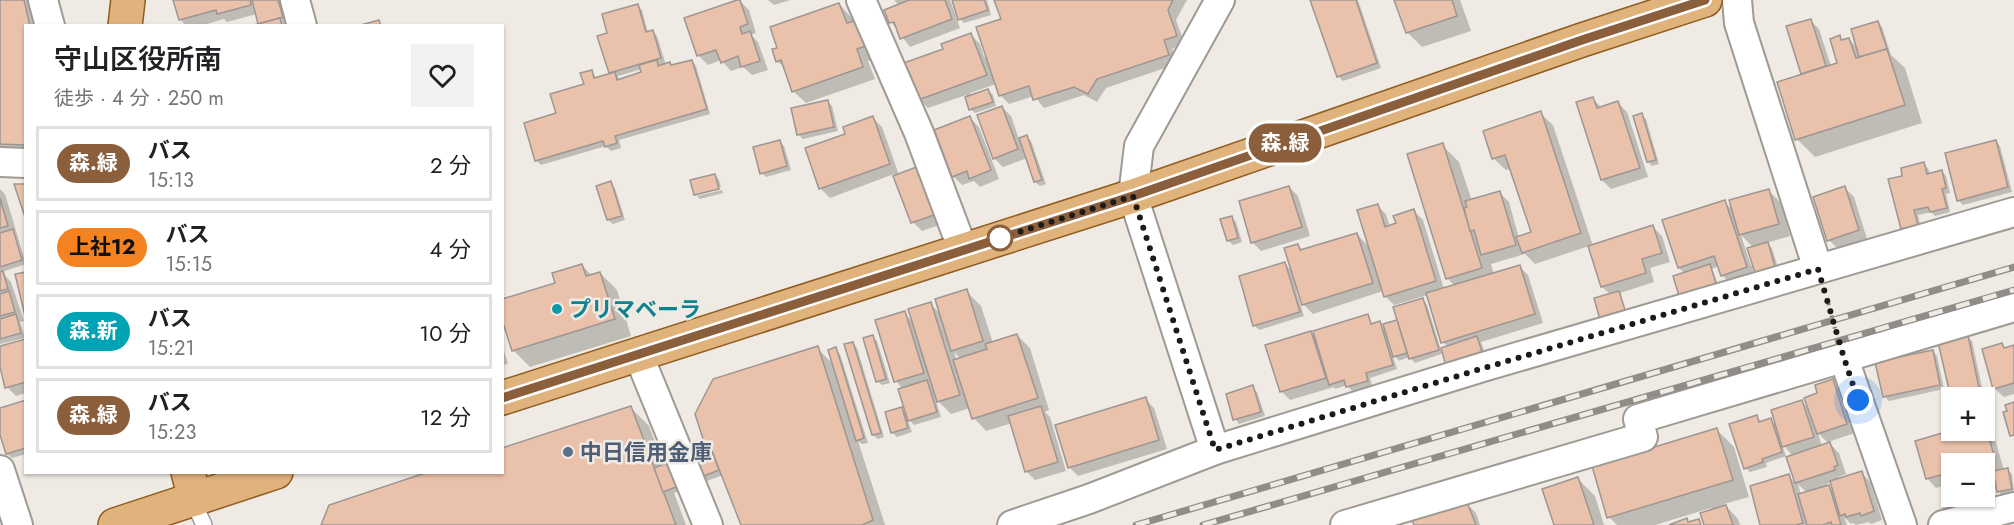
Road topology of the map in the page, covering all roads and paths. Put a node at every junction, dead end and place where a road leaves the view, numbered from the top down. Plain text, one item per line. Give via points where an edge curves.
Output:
1 (43, 0) edge
2 (128, 0) edge
3 (295, 0) edge
4 (861, 0) edge
5 (1220, 0) edge
6 (1705, 0) edge
7 (1737, 0) edge
8 (49, 24) edge
9 (124, 24) edge
10 (301, 24) edge
11 (0, 162) edge
12 (24, 163) edge
13 (1133, 196) junction
14 (2014, 212) edge
15 (963, 250) junction
16 (1818, 269) junction
17 (2014, 307) edge
18 (638, 354) junction
19 (1844, 358) junction
20 (504, 397) edge
21 (1215, 450) junction
22 (0, 471) edge
23 (271, 474) edge
24 (197, 507) edge
25 (2014, 507) edge
26 (18, 525) edge
27 (115, 525) edge
28 (708, 525) edge
29 (1012, 525) edge
30 (1345, 525) edge
31 (1902, 525) edge
32 (1943, 525) edge

1 - 8 street
2 - 9 main road
3 - 10 street
4 - 15 street via 919,134
5 - 13 street via 1140,146
6 - 13 main road
7 - 16 street via 1739,23
11 - 12 street
13 - 15 main road
13 - 21 street
14 - 16 street
15 - 18 main road
16 - 19 path
16 - 21 street
17 - 19 street
18 - 20 main road
18 - 28 street
19 - 30 street via 1638,419 1643,436
19 - 31 street
21 - 29 street
22 - 26 street
23 - 24 main road
24 - 27 main road
25 - 32 street

